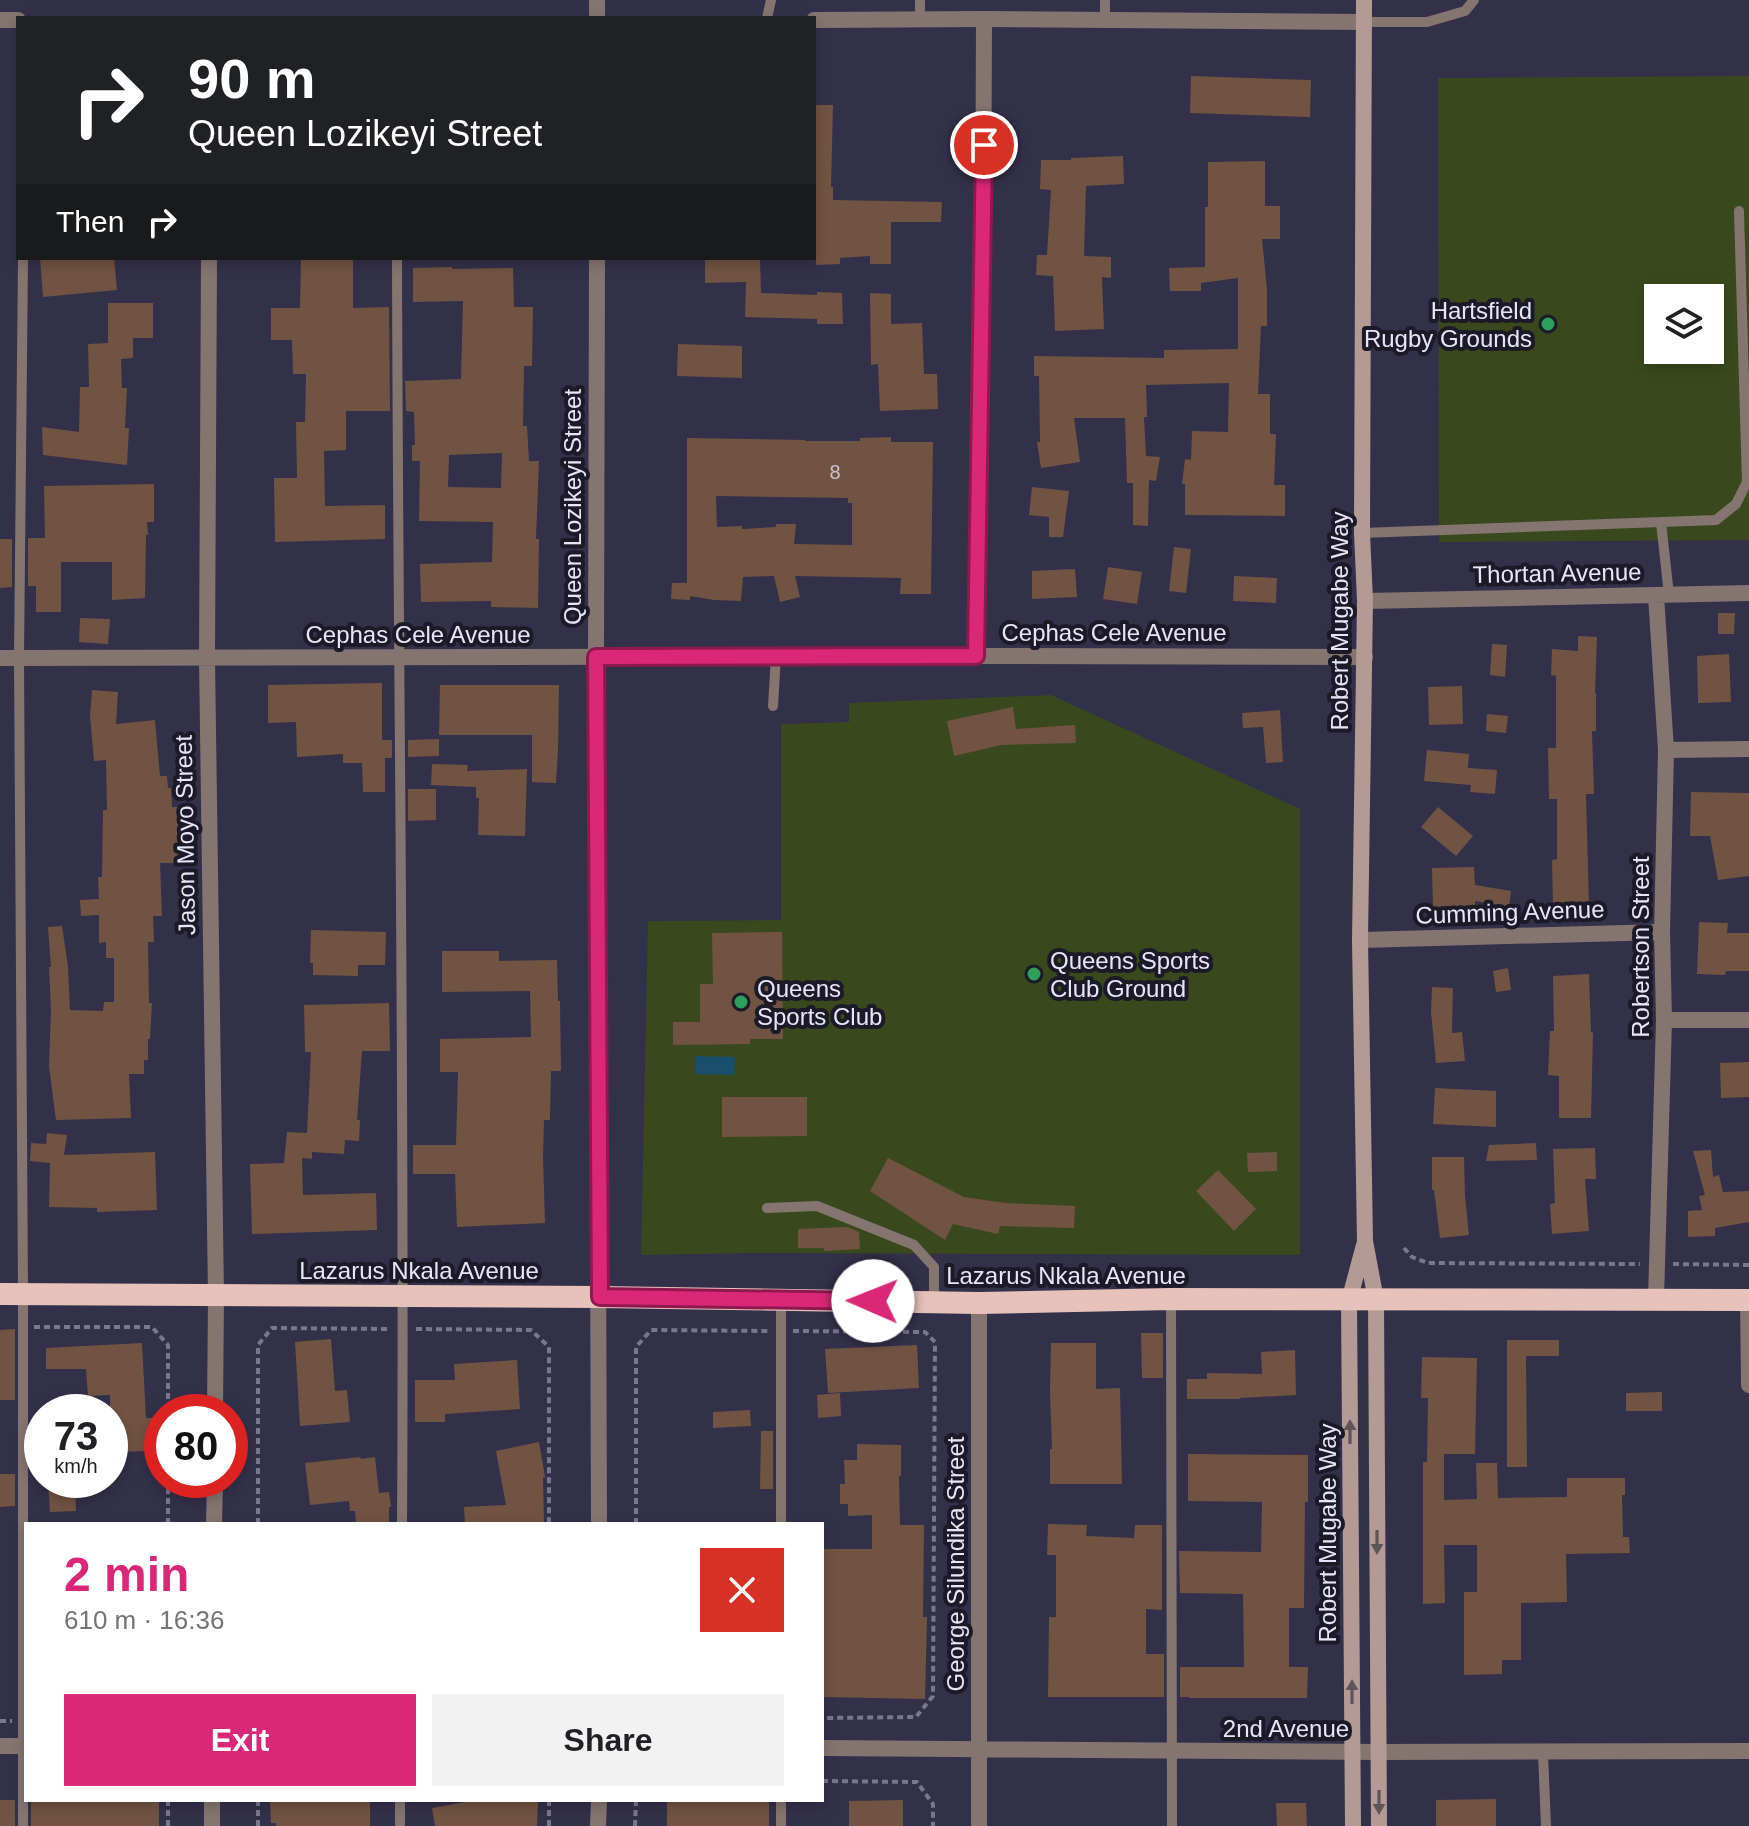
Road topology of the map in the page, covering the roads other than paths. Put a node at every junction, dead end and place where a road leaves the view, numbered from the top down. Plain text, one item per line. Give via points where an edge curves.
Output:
1 (920, 0) edge
2 (1105, 0) edge
3 (1364, 0) edge
4 (1474, 0) edge
5 (920, 19) junction
6 (984, 19) junction
7 (816, 20) edge
8 (1105, 20) junction
9 (1364, 22) junction
10 (1739, 211) dead end
11 (23, 260) edge
12 (209, 260) edge
13 (397, 260) edge
14 (597, 260) edge
15 (1661, 522) junction
16 (1362, 533) junction
17 (1749, 593) edge
18 (1662, 595) junction
19 (1365, 601) junction
20 (776, 656) junction
21 (976, 656) junction
22 (596, 657) junction
23 (1365, 657) junction
24 (0, 658) edge
25 (19, 658) junction
26 (398, 658) junction
27 (207, 659) junction
28 (773, 706) dead end
29 (1749, 749) edge
30 (1666, 750) junction
31 (1662, 932) junction
32 (1360, 940) junction
33 (1664, 1020) junction
34 (1749, 1020) edge
35 (767, 1208) dead end
36 (1365, 1241) junction
37 (0, 1294) edge
38 (23, 1294) junction
39 (216, 1296) junction
40 (403, 1296) junction
41 (600, 1297) junction
42 (781, 1299) junction
43 (1171, 1299) junction
44 (1656, 1299) junction
45 (1376, 1300) junction
46 (1748, 1300) edge
47 (1349, 1301) junction
48 (934, 1302) junction
49 (979, 1303) junction
50 (1749, 1385) edge
51 (215, 1394) edge
52 (215, 1498) edge
53 (214, 1522) edge
54 (402, 1522) edge
55 (599, 1522) edge
56 (781, 1522) edge
57 (0, 1746) edge
58 (24, 1746) edge
59 (824, 1748) edge
60 (979, 1749) junction
61 (1172, 1751) junction
62 (1749, 1751) edge
63 (1352, 1752) junction
64 (1378, 1752) junction
65 (1543, 1753) junction
66 (212, 1802) edge
67 (400, 1802) edge
68 (599, 1802) edge
69 (781, 1802) edge
70 (23, 1826) edge
71 (212, 1826) edge
72 (400, 1826) edge
73 (598, 1826) edge
74 (781, 1826) edge
75 (979, 1826) edge
76 (1172, 1826) edge
77 (1353, 1826) edge
78 (1379, 1826) edge
79 (1546, 1826) edge

1 - 5 lane
2 - 8 lane
3 - 9 main road, Robert Mugabe Way
4 - 9 lane via 1465,11 1427,22
5 - 6 street
5 - 7 street
6 - 8 street
6 - 21 street
8 - 9 street
9 - 16 main road, Robert Mugabe Way
10 - 15 lane via 1747,482 1736,504 1716,520
11 - 25 lane
12 - 27 street, Jason Moyo Street
13 - 26 lane
14 - 22 street, Queen Lozikeyi Street
15 - 16 lane
15 - 18 lane
16 - 19 main road, Robert Mugabe Way
17 - 18 street, Thortan Avenue
18 - 19 street, Thortan Avenue
18 - 30 street, Robertson Street
19 - 23 main road, Robert Mugabe Way
20 - 21 street, Cephas Cele Avenue
20 - 22 street, Cephas Cele Avenue
20 - 28 lane
21 - 23 street, Cephas Cele Avenue
22 - 26 street, Cephas Cele Avenue
22 - 41 street, Queen Lozikeyi Street
23 - 32 main road, Robert Mugabe Way
24 - 25 street, Cephas Cele Avenue
25 - 27 street, Cephas Cele Avenue
25 - 38 lane
26 - 27 street, Cephas Cele Avenue
26 - 40 lane
27 - 39 street, Jason Moyo Street
29 - 30 street
30 - 31 street, Robertson Street
31 - 32 street, Cumming Avenue
31 - 33 street, Robertson Street
32 - 36 main road, Robert Mugabe Way
33 - 34 street
33 - 44 street, Robertson Street
35 - 48 lane via 817,1206 914,1245 934,1267
36 - 45 main road, Robert Mugabe Way
36 - 47 main road, Robert Mugabe Way
37 - 38 highway, Lazarus Nkala Avenue
38 - 39 highway, Lazarus Nkala Avenue
38 - 58 lane
39 - 40 highway, Lazarus Nkala Avenue
39 - 51 street, Jason Moyo Street
40 - 41 highway, Lazarus Nkala Avenue
40 - 54 lane
41 - 42 highway, Lazarus Nkala Avenue
41 - 55 street, Queen Lozikeyi Street
42 - 48 highway, Lazarus Nkala Avenue
42 - 56 lane
43 - 47 highway, Lazarus Nkala Avenue
43 - 49 highway, Lazarus Nkala Avenue
43 - 61 lane
44 - 45 highway, Lazarus Nkala Avenue
44 - 46 highway, Lazarus Nkala Avenue
45 - 47 highway, Lazarus Nkala Avenue
45 -> 64 main road, Robert Mugabe Way
46 - 50 street
63 -> 47 main road, Robert Mugabe Way
48 - 49 highway, Lazarus Nkala Avenue
49 - 60 street, George Silundika Street
52 - 53 street
57 - 58 street
58 - 70 lane
59 - 60 street, 2nd Avenue
60 - 61 street, 2nd Avenue
60 - 75 street, George Silundika Street
61 - 63 street, 2nd Avenue
61 - 76 lane
62 - 65 street, 2nd Avenue
63 - 64 street, 2nd Avenue
63 - 77 main road, Robert Mugabe Way
64 - 65 street, 2nd Avenue
64 -> 78 main road, Robert Mugabe Way
65 - 79 lane
66 - 71 street
67 - 72 lane
68 - 73 street
69 - 74 lane

